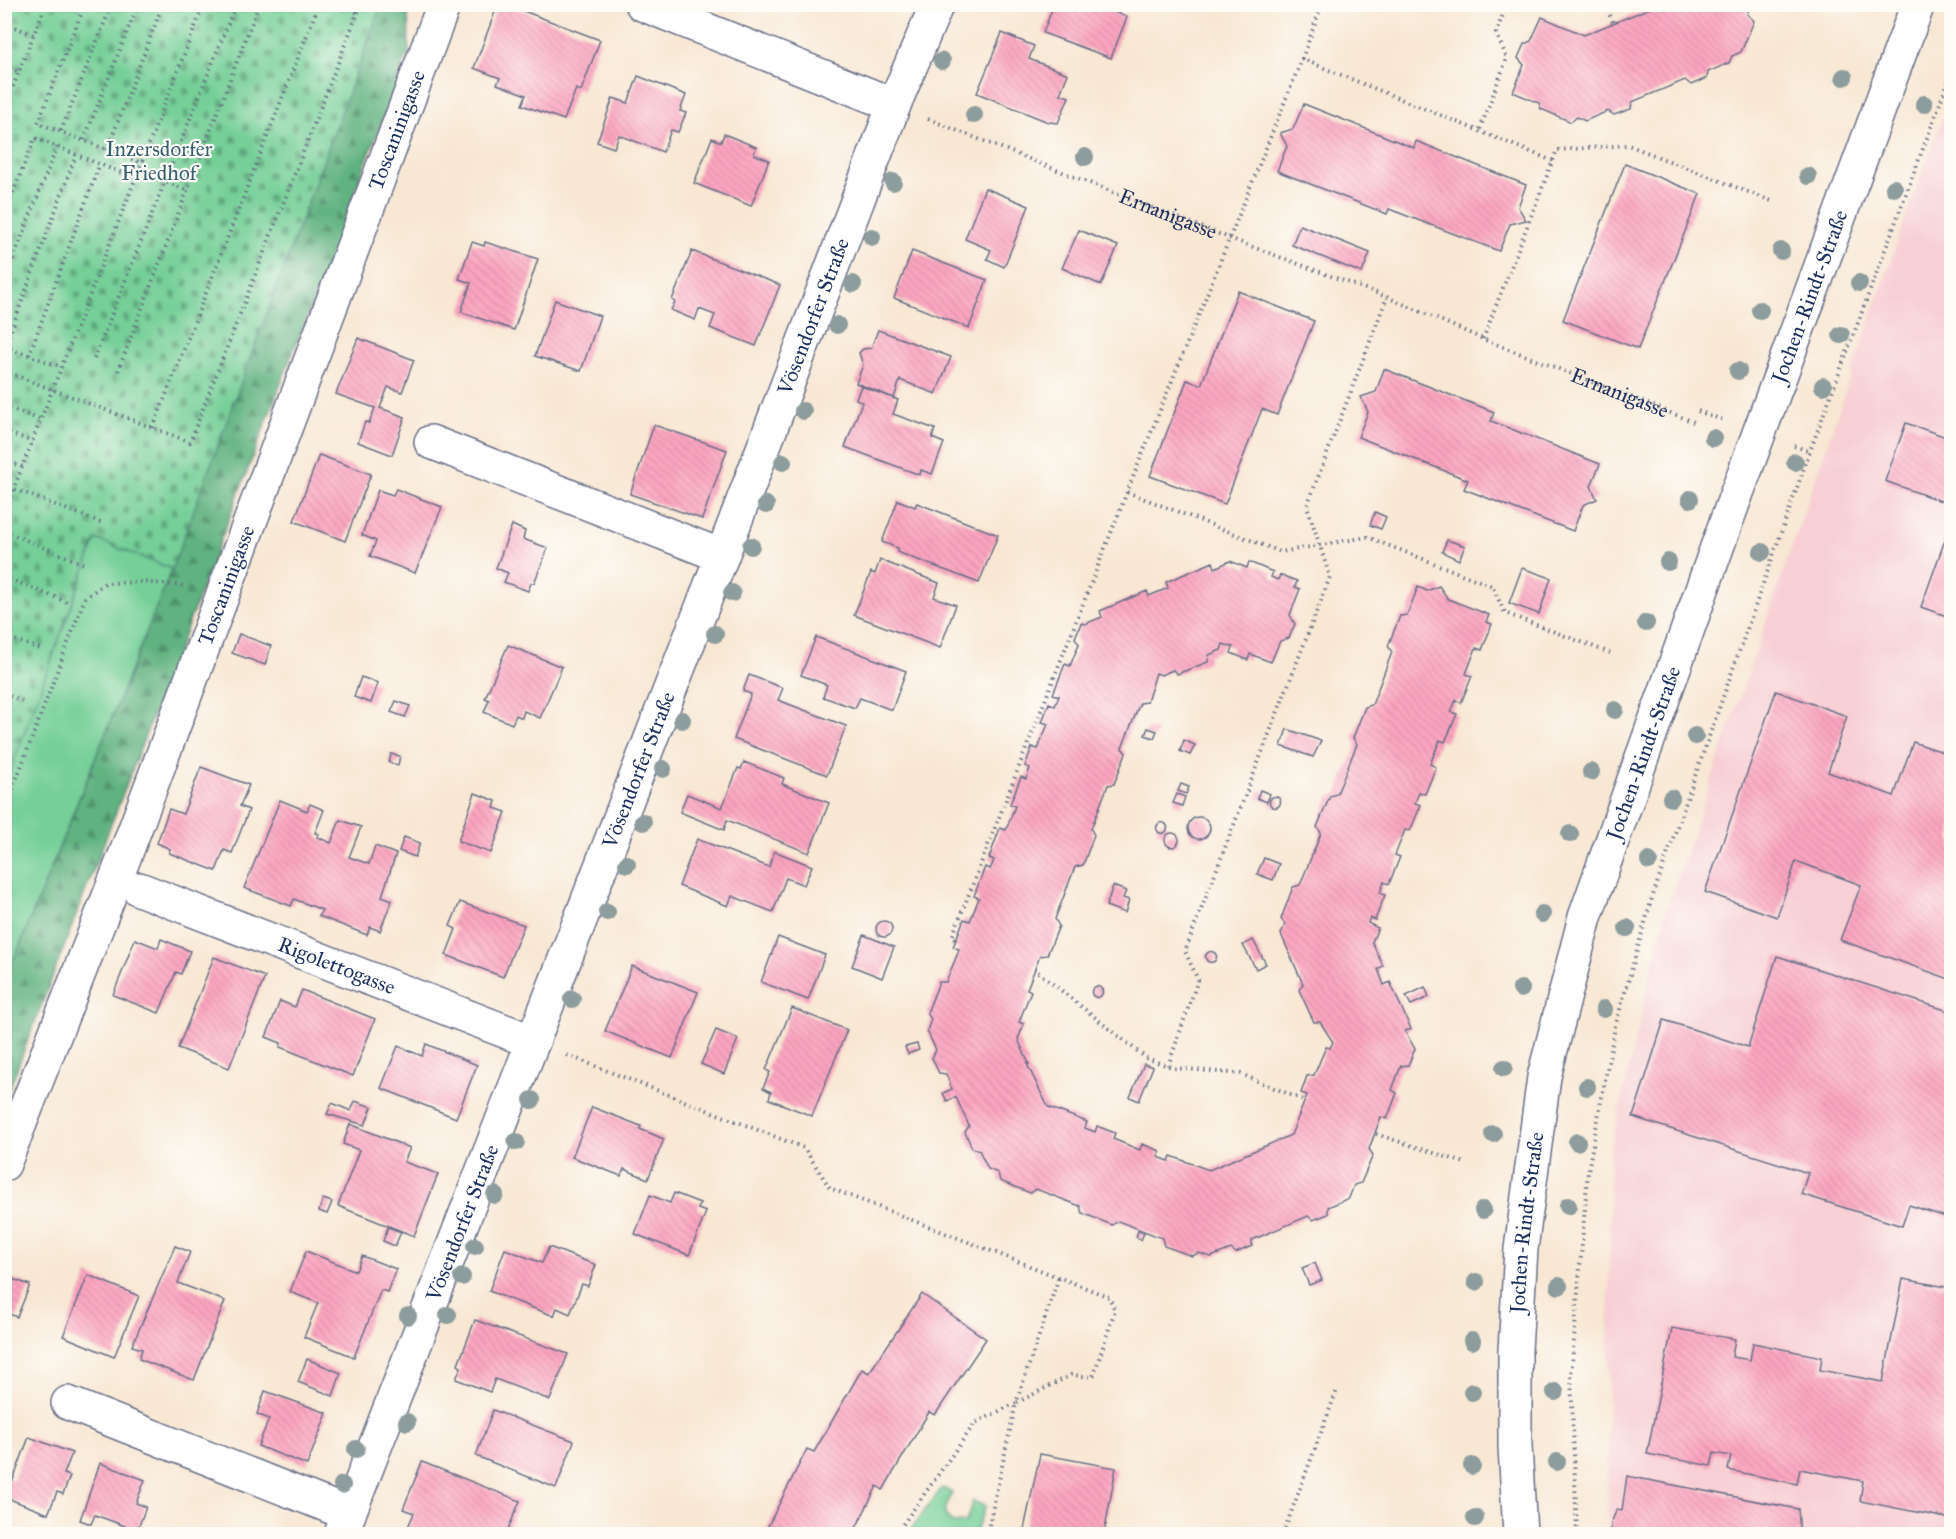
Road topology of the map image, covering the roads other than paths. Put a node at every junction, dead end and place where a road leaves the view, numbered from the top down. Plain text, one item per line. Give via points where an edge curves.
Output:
1 (444, 4) edge
2 (642, 4) edge
3 (937, 4) edge
4 (1918, 4) edge
5 (894, 105) junction
6 (431, 442) dead end
7 (722, 556) junction
8 (139, 889) dead end
9 (533, 1042) junction
10 (4, 1164) edge
11 (68, 1403) dead end
12 (345, 1524) edge
13 (1520, 1534) edge

1 - 10 street, Toscaninigasse
2 - 5 street
3 - 5 street, Vösendorfer Straße
4 - 13 street, Jochen-Rindt-Straße via 1725,525 1582,928 1544,1077 1521,1250 1515,1350
5 - 7 street, Vösendorfer Straße
6 - 7 street
7 - 9 street, Vösendorfer Straße
8 - 9 street, Rigolettogasse
9 - 12 street, Vösendorfer Straße
11 - 12 street

